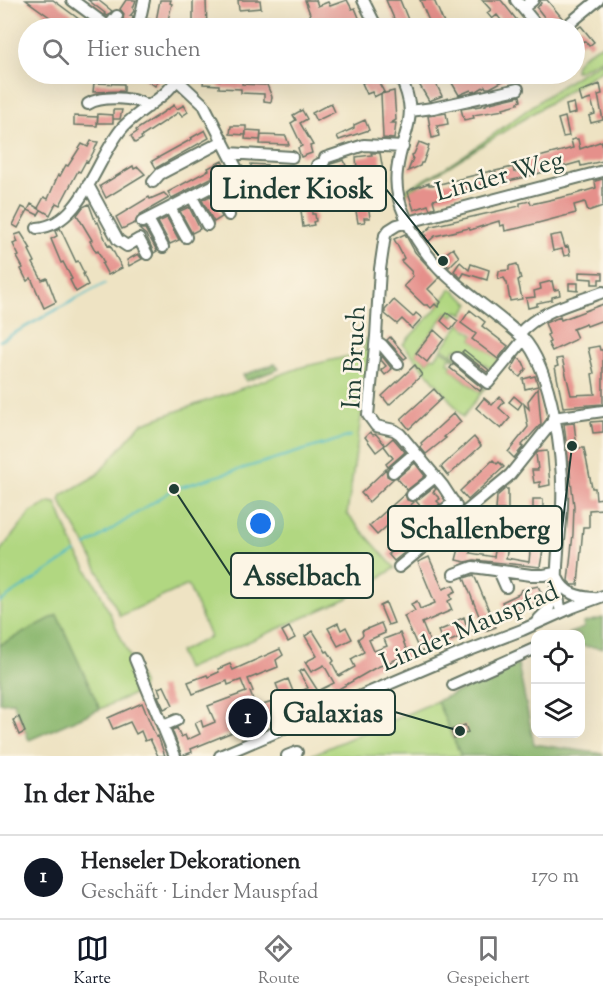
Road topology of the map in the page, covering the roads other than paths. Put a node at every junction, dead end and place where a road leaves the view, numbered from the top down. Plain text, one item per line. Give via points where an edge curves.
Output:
1 (72, 0) edge
2 (144, 0) edge
3 (363, 0) edge
4 (533, 0) edge
5 (598, 0) edge
6 (519, 4) edge
7 (96, 18) edge
8 (140, 18) edge
9 (372, 18) edge
10 (529, 18) edge
11 (573, 18) edge
12 (171, 84) edge
13 (185, 84) edge
14 (404, 84) edge
15 (518, 89) dead end
16 (88, 104) dead end
17 (147, 107) junction
18 (410, 111) junction
19 (223, 141) junction
20 (403, 147) junction
21 (229, 153) junction
22 (292, 157) dead end
23 (317, 165) dead end
24 (603, 171) edge
25 (238, 173) junction
26 (153, 182) dead end
27 (88, 185) junction
28 (213, 186) junction
29 (192, 197) junction
30 (253, 200) dead end
31 (170, 208) junction
32 (228, 215) dead end
33 (407, 222) junction
34 (207, 225) dead end
35 (37, 228) dead end
36 (186, 237) dead end
37 (163, 247) dead end
38 (147, 254) dead end
39 (603, 292) edge
40 (521, 336) junction
41 (376, 341) junction
42 (457, 358) dead end
43 (398, 364) dead end
44 (603, 411) edge
45 (554, 419) junction
46 (415, 453) junction
47 (393, 472) dead end
48 (435, 477) junction
49 (412, 495) dead end
50 (468, 510) junction
51 (481, 512) dead end
52 (433, 519) dead end
53 (399, 567) dead end
54 (499, 571) junction
55 (555, 571) junction
56 (454, 574) dead end
57 (506, 587) dead end
58 (556, 588) junction
59 (600, 597) edge
60 (561, 612) junction
61 (534, 630) edge
62 (531, 631) edge
63 (531, 650) edge
64 (135, 659) dead end
65 (453, 685) dead end
66 (177, 720) dead end
67 (163, 726) junction
68 (175, 756) edge
69 (220, 756) edge

1 - 7 street
2 - 8 street
3 - 9 street
4 - 6 street
5 - 11 street
6 - 10 street
12 - 17 street
13 - 19 street via 204,105
14 - 18 street
15 - 18 street
16 - 17 street via 100,99 132,100
17 - 27 street via 118,134
18 - 20 street
19 - 21 street
19 - 26 street via 160,174
20 - 23 street via 364,145 325,158
20 - 33 street via 396,180
21 - 22 street
21 - 25 street
24 - 33 street, Linder Weg
25 - 28 street
25 - 30 street
27 - 35 street via 62,220
27 - 38 street via 118,240 127,246 139,239
28 - 29 street
28 - 32 street
29 - 31 street
29 - 34 street
31 - 36 street
31 - 37 street via 145,221
33 - 40 street via 441,272
33 - 41 street, Im Bruch via 389,230 384,240
39 - 40 street via 541,315 529,323
40 - 42 street via 488,383
40 - 45 street via 539,361
41 - 43 street
41 - 46 street, Im Bruch via 368,415 376,426 400,434
44 - 45 street
45 - 50 street via 510,475
45 - 55 street via 562,493
46 - 47 street
46 - 48 street, Im Bruch
48 - 49 street
48 - 52 street, Im Bruch via 455,504
50 - 51 street
50 - 53 street
54 - 55 street via 531,575
54 - 56 street via 473,567
54 - 57 street
55 - 58 street
55 - 59 street via 570,594
58 - 60 street
58 - 61 street via 548,610
59 - 60 street, Linder Mauspfad
60 - 61 street, Linder Mauspfad
62 - 69 street, Linder Mauspfad via 442,661
63 - 65 street
64 - 67 street
66 - 67 street
67 - 68 street

